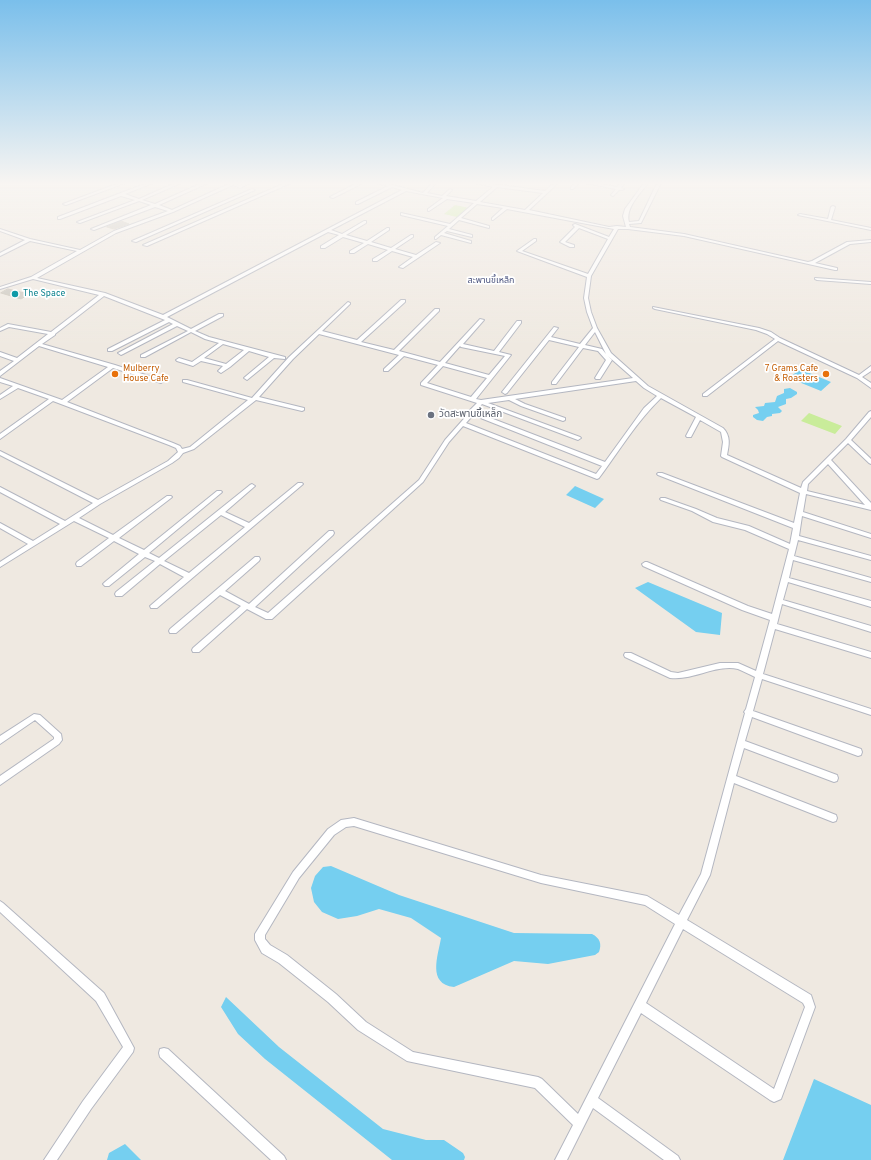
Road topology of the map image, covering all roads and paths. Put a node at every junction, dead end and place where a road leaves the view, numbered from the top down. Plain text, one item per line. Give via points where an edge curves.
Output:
1 (21, 237) edge
2 (107, 237) edge
3 (143, 237) edge
4 (164, 237) edge
5 (317, 237) edge
6 (339, 237) edge
7 (351, 237) edge
8 (375, 237) edge
9 (410, 237) edge
10 (439, 237) edge
11 (452, 237) edge
12 (567, 237) edge
13 (606, 237) edge
14 (694, 237) edge
15 (611, 239) joint
16 (29, 240) junction
17 (535, 240) dead end
18 (134, 241) dead end
19 (871, 241) edge
20 (368, 242) junction
21 (469, 242) dead end
22 (145, 245) dead end
23 (572, 246) dead end
24 (323, 247) dead end
25 (392, 249) junction
26 (81, 251) junction
27 (352, 252) dead end
28 (0, 255) edge
29 (417, 257) junction
30 (375, 260) dead end
31 (812, 263) junction
32 (401, 267) dead end
33 (835, 269) dead end
34 (590, 276) junction
35 (32, 278) junction
36 (817, 279) dead end
37 (871, 284) edge
38 (0, 288) edge
39 (103, 294) junction
40 (403, 301) dead end
41 (348, 302) dead end
42 (655, 308) dead end
43 (437, 310) dead end
44 (221, 315) dead end
45 (162, 317) junction
46 (168, 320) junction
47 (482, 320) dead end
48 (519, 322) dead end
49 (0, 324) edge
50 (177, 324) junction
51 (8, 325) junction
52 (556, 328) dead end
53 (595, 328) junction
54 (0, 330) edge
55 (191, 330) junction
56 (319, 332) junction
57 (53, 334) junction
58 (548, 338) junction
59 (778, 339) junction
60 (223, 342) junction
61 (358, 342) junction
62 (460, 344) junction
63 (39, 345) junction
64 (581, 346) junction
65 (248, 349) junction
66 (110, 350) dead end
67 (395, 352) junction
68 (496, 352) junction
69 (121, 353) dead end
70 (0, 354) edge
71 (403, 354) junction
72 (143, 356) dead end
73 (273, 356) junction
74 (283, 358) dead end
75 (200, 359) junction
76 (17, 360) junction
77 (179, 360) dead end
78 (442, 364) junction
79 (113, 366) junction
80 (228, 366) junction
81 (871, 368) edge
82 (386, 370) dead end
83 (221, 371) dead end
84 (0, 374) edge
85 (491, 377) junction
86 (859, 377) junction
87 (247, 378) dead end
88 (598, 378) dead end
89 (637, 379) junction
90 (0, 380) edge
91 (160, 381) dead end
92 (185, 381) dead end
93 (554, 383) dead end
94 (17, 386) junction
95 (871, 386) edge
96 (506, 392) dead end
97 (661, 395) junction
98 (705, 395) dead end
99 (0, 397) edge
100 (509, 398) junction
101 (52, 399) junction
102 (254, 399) junction
103 (473, 399) junction
104 (63, 402) junction
105 (481, 402) junction
106 (302, 409) dead end
107 (471, 412) junction
108 (699, 416) junction
109 (870, 418) edge
110 (563, 419) dead end
111 (462, 423) junction
112 (689, 436) dead end
113 (0, 437) edge
114 (578, 438) dead end
115 (848, 440) junction
116 (181, 452) junction
117 (0, 453) edge
118 (828, 460) junction
119 (871, 462) edge
120 (606, 465) junction
121 (660, 474) dead end
122 (300, 484) dead end
123 (252, 486) dead end
124 (0, 489) edge
125 (220, 492) dead end
126 (804, 492) junction
127 (169, 497) dead end
128 (663, 499) dead end
129 (98, 503) junction
130 (871, 507) edge
131 (220, 512) junction
132 (800, 513) junction
133 (74, 518) junction
134 (64, 524) junction
135 (0, 525) edge
136 (249, 526) junction
137 (797, 527) junction
138 (331, 533) dead end
139 (871, 536) edge
140 (795, 537) junction
141 (114, 538) junction
142 (33, 544) junction
143 (793, 548) junction
144 (144, 553) junction
145 (791, 558) junction
146 (871, 558) edge
147 (257, 559) dead end
148 (160, 561) junction
149 (79, 564) dead end
150 (645, 564) dead end
151 (0, 565) edge
152 (189, 576) junction
153 (785, 579) junction
154 (871, 580) edge
155 (107, 584) dead end
156 (219, 591) junction
157 (119, 594) dead end
158 (779, 600) junction
159 (871, 604) edge
160 (154, 606) dead end
161 (248, 606) junction
162 (773, 621) junction
163 (871, 629) edge
164 (173, 631) dead end
165 (196, 650) dead end
166 (628, 654) dead end
167 (871, 655) edge
168 (758, 675) junction
169 (748, 712) junction
170 (871, 712) edge
171 (0, 741) edge
172 (740, 743) junction
173 (858, 752) dead end
174 (731, 778) junction
175 (834, 778) dead end
176 (0, 782) edge
177 (833, 818) dead end
178 (0, 906) edge
179 (681, 922) junction
180 (639, 1005) junction
181 (164, 1054) dead end
182 (591, 1100) junction
183 (580, 1123) junction
184 (50, 1160) edge
185 (280, 1160) edge
186 (561, 1160) edge
187 (674, 1160) edge

1 - 16 street
2 - 26 street
3 - 18 street
4 - 22 street
5 - 45 street
6 - 24 street
7 - 20 street
8 - 20 street
9 - 25 street
10 - 29 street
11 - 21 street
12 - 23 street via 562,242
13 - 15 street
14 - 31 street
15 - 34 street
16 - 26 street
16 - 28 street
17 - 34 street via 519,251
19 - 31 street via 849,243
20 - 25 street
20 - 27 street
25 - 29 street
25 - 30 street
26 - 35 street
29 - 32 street
31 - 33 street
34 - 53 street via 586,298
35 - 38 street
35 - 39 street
36 - 37 street
39 - 45 street
39 - 57 street
40 - 61 street
41 - 56 street
42 - 59 street via 757,329
43 - 67 street
44 - 55 street
45 - 46 street
46 - 50 street
46 - 66 street
47 - 62 street
48 - 68 street
49 - 51 street
50 - 55 street
50 - 69 street
51 - 54 street
51 - 57 street
52 - 58 street
53 - 64 street
53 - 89 street via 609,354
55 - 60 street
55 - 72 street
56 - 61 street
56 - 102 street
57 - 63 street
58 - 64 street
58 - 96 street
59 - 86 street
59 - 98 street
60 - 65 street
60 - 75 street
61 - 67 street
62 - 68 street
62 - 78 street
63 - 76 street
63 - 79 street
64 - 88 street via 600,350 609,360
64 - 93 street
65 - 73 street
65 - 80 street
67 - 71 street
68 - 85 street via 508,355
70 - 76 street
71 - 78 street
71 - 82 street
73 - 74 street
73 - 87 street
75 - 77 street via 193,364
75 - 80 street
76 - 84 street
78 - 85 street
78 - 103 street via 423,384
79 - 91 street
79 - 104 street
80 - 83 street
81 - 86 street
85 - 103 street
86 - 95 street
89 - 97 street
89 - 100 street
90 - 94 street
92 - 102 street
94 - 99 street
94 - 101 street
97 - 108 street
97 - 120 street via 646,409
100 - 105 street
100 - 110 street
101 - 104 street
101 - 113 street
102 - 106 street
102 - 116 street via 192,448
103 - 105 street
104 - 116 street via 171,444
105 - 107 street
105 - 114 street
107 - 111 street
107 - 120 street
108 - 112 street
108 - 126 street via 725,433 724,456
109 - 115 street
111 - 120 street via 596,476
111 - 161 street via 421,481 269,617
115 - 118 street
115 - 119 street
116 - 129 street via 170,462
117 - 129 street
118 - 126 street via 805,483
118 - 130 street
121 - 137 street
122 - 136 street
123 - 131 street
124 - 134 street
125 - 144 street
126 - 130 street
126 - 132 street
127 - 141 street
128 - 143 street via 714,520 747,528
129 - 133 street
131 - 136 street
131 - 148 street
132 - 137 street
132 - 139 street
133 - 134 street
133 - 141 street
134 - 142 street
135 - 142 street
136 - 152 street
137 - 140 street
138 - 161 street
140 - 143 street
140 - 146 street
141 - 144 street
141 - 149 street
142 - 151 street
143 - 145 street
144 - 148 street
144 - 155 street
145 - 153 street
145 - 154 street
147 - 156 street
148 - 152 street
148 - 157 street
150 - 162 street
152 - 160 street
153 - 158 street
153 - 159 street
156 - 161 street
156 - 164 street
158 - 162 street
158 - 163 street
161 - 165 street
162 - 167 street
162 - 168 street
166 - 168 street via 670,675 678,676 728,665 738,666
168 - 169 street
168 - 170 street
169 - 172 street
169 - 173 street
171 - 176 street via 37,717 58,736 56,742
172 - 174 street
172 - 175 street
174 - 177 street
174 - 179 street via 705,875
178 - 184 street via 100,997 129,1048
179 - 180 street
179 - 180 street via 809,1002 810,1007 777,1095 768,1094
179 - 183 street via 647,901 541,879 354,822 344,823 331,832 296,875 260,934 260,940 266,950 289,964 332,998 362,1026 412,1057 538,1083
180 - 182 street
181 - 185 street
182 - 183 street
182 - 187 street
183 - 186 street

